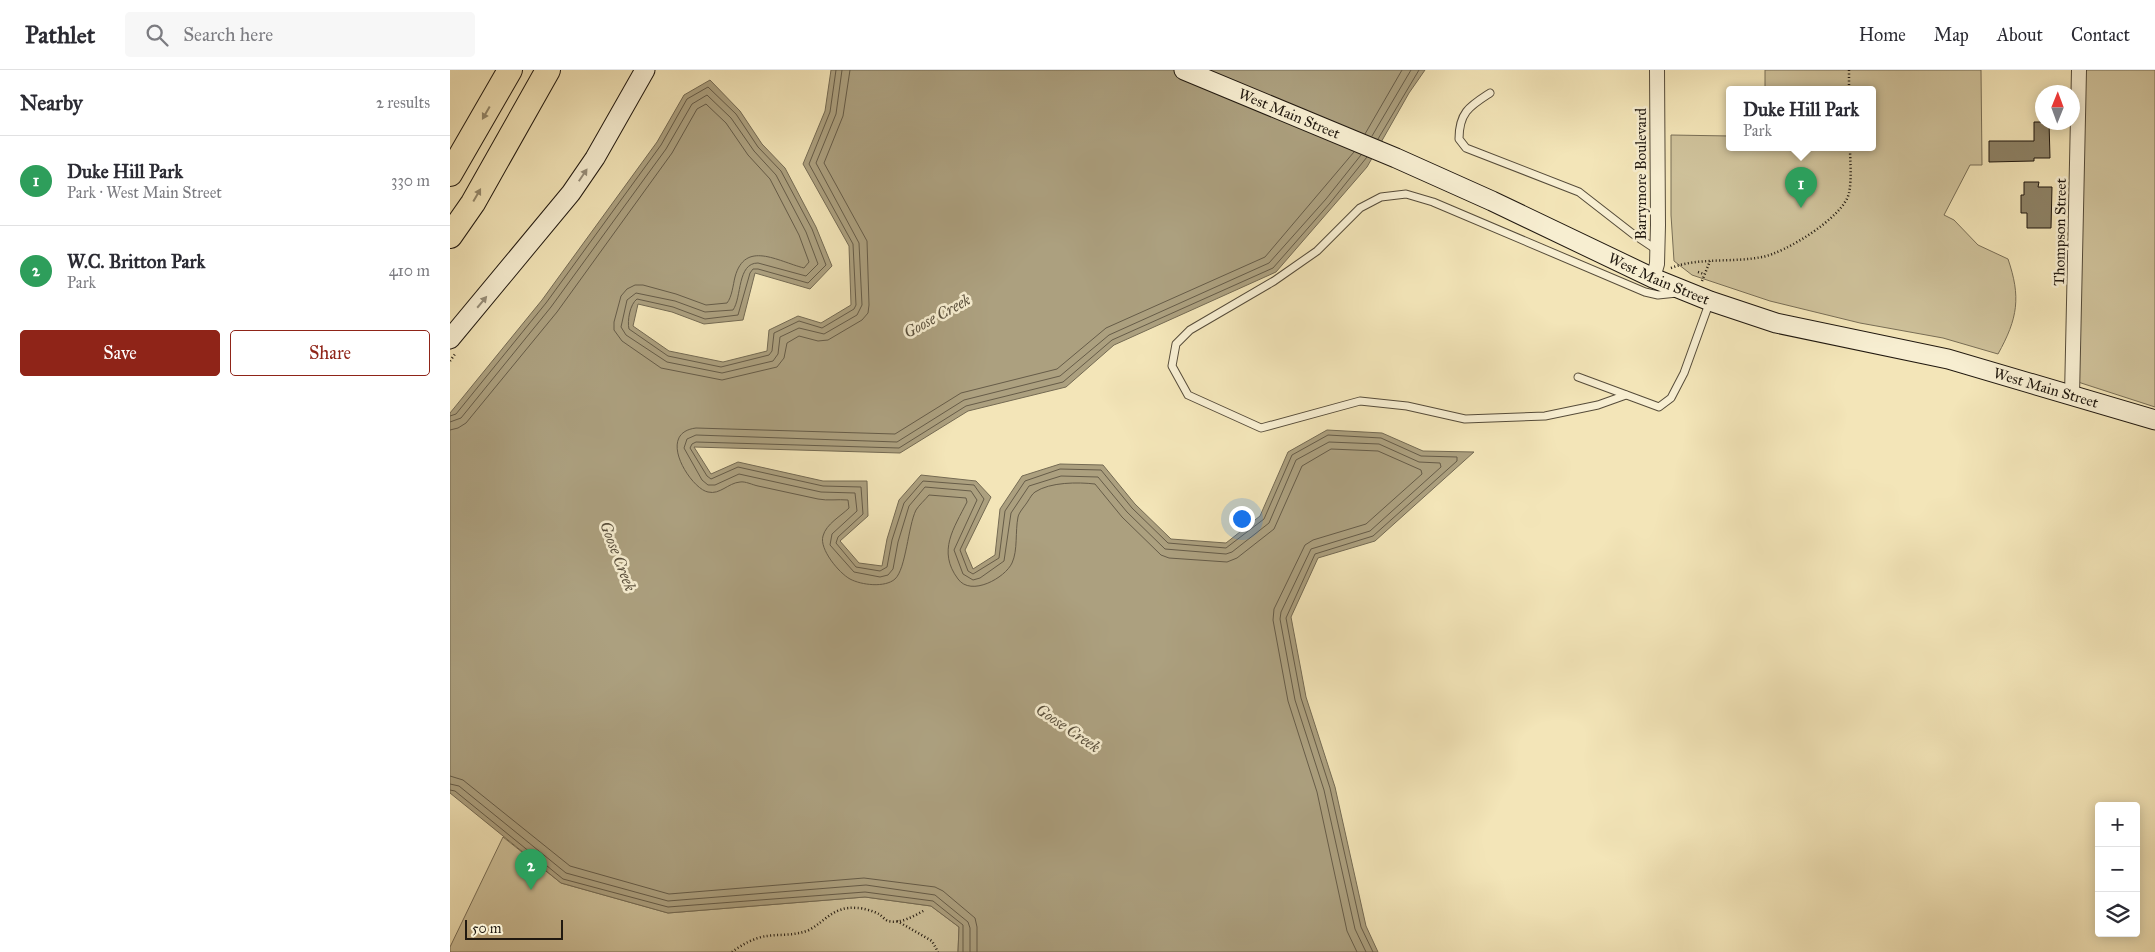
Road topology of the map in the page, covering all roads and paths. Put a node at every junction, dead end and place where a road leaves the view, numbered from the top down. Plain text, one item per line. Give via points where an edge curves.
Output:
1 (510, 70) edge
2 (548, 70) edge
3 (644, 70) edge
4 (1184, 70) edge
5 (1657, 70) edge
6 (1848, 70) edge
7 (2079, 70) edge
8 (1849, 86) edge
9 (1490, 93) dead end
10 (1850, 151) edge
11 (450, 174) edge
12 (450, 236) edge
13 (1657, 250) junction
14 (1710, 262) junction
15 (1674, 266) junction
16 (1679, 272) dead end
17 (1698, 272) dead end
18 (1661, 273) junction
19 (1704, 274) junction
20 (1690, 285) junction
21 (1710, 301) junction
22 (450, 339) edge
23 (1578, 377) dead end
24 (1626, 395) junction
25 (2072, 396) junction
26 (2155, 420) edge
27 (925, 910) dead end
28 (897, 921) junction
29 (732, 952) edge
30 (938, 952) edge

1 -> 11 highway
12 -> 2 highway via 478,194
22 -> 3 main road via 571,193 595,158
4 - 18 main road, West Main Street
5 - 13 street, Barrymore Boulevard
6 - 8 path
7 - 25 street, Thompson Street
9 - 13 lane via 1470,106 1461,118 1459,138 1466,148 1578,192
10 - 14 path via 1849,194 1835,215 1823,225 1771,255
13 - 18 street, Barrymore Boulevard
14 - 15 path
14 - 19 path
15 - 16 path
15 - 18 path
17 - 19 path
18 - 20 main road, West Main Street
19 - 20 path via 1702,281
20 - 21 main road, West Main Street
20 - 24 lane via 1666,295 1645,292 1433,202 1406,194 1381,197 1360,208 1317,251 1274,281 1190,330 1176,344 1172,366 1188,395 1262,428 1360,401 1407,406 1465,418 1545,416 1598,405
21 - 24 lane via 1684,373 1671,398 1659,407
21 - 25 main road, West Main Street via 1776,323 1948,359
23 - 24 lane
25 - 26 main road, West Main Street
27 - 28 path via 912,918
28 - 29 path via 856,908 839,910 809,929 788,936 765,936
28 - 30 path via 932,941

